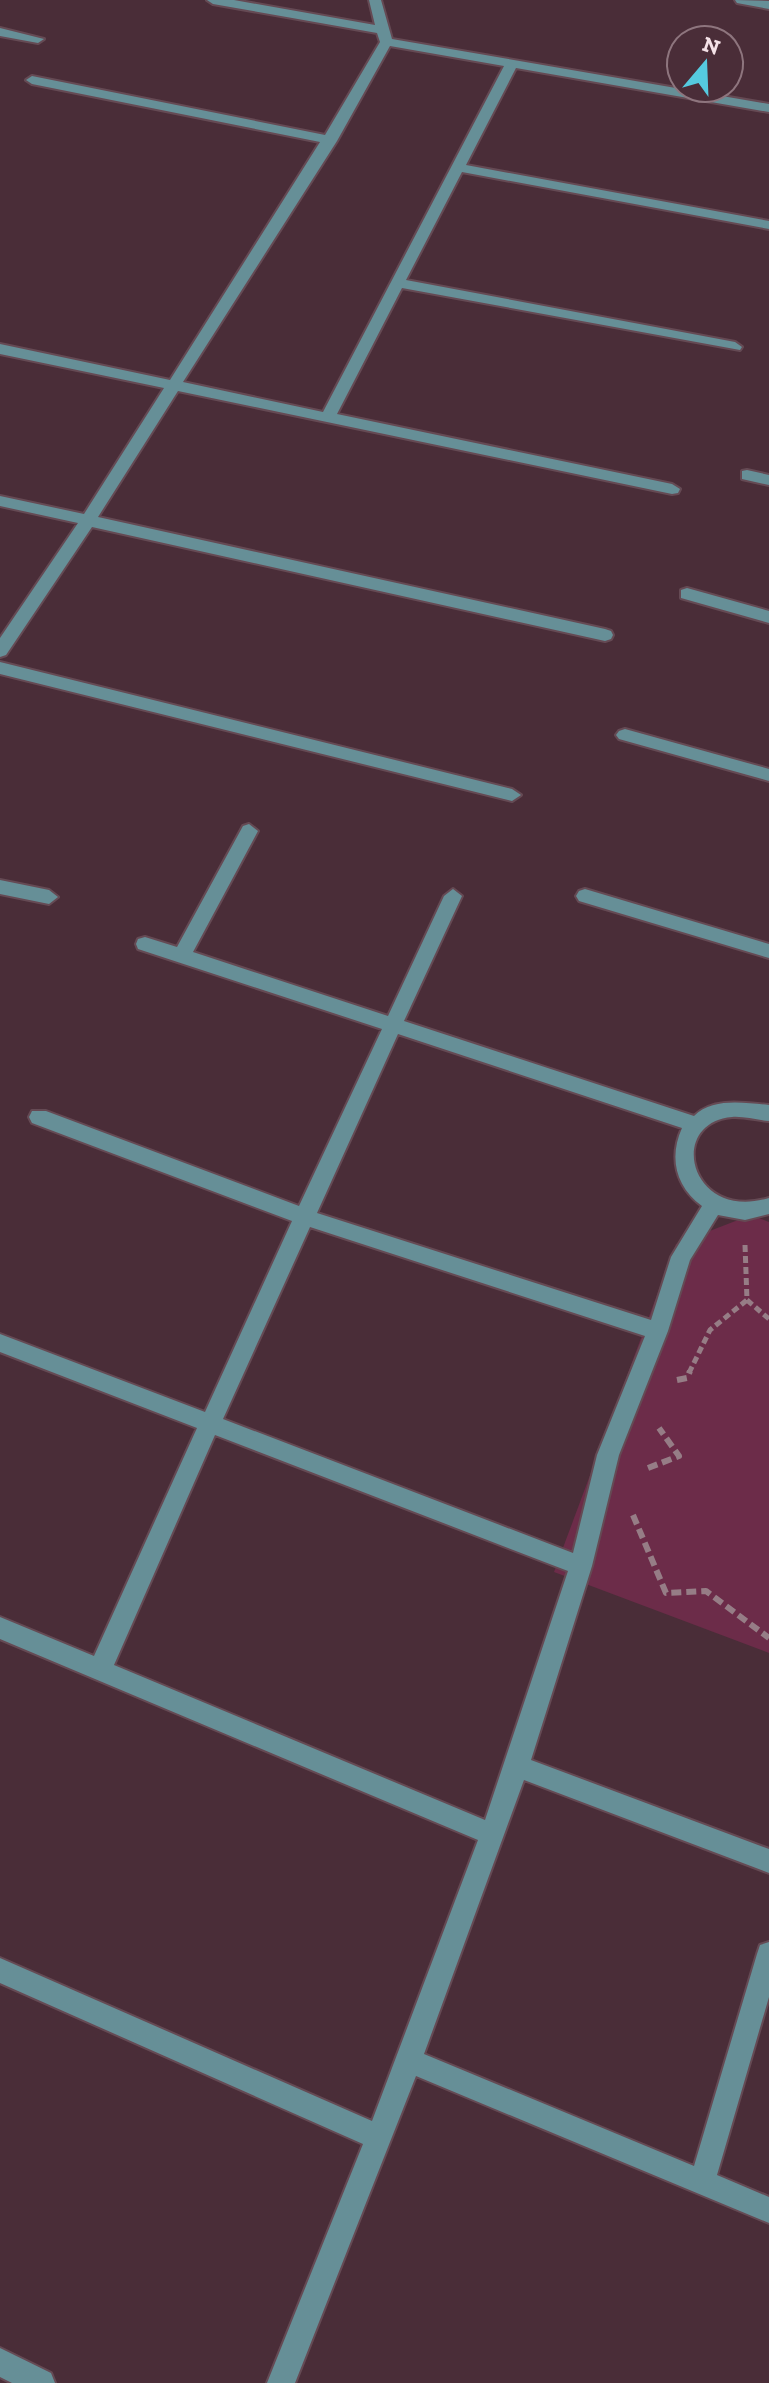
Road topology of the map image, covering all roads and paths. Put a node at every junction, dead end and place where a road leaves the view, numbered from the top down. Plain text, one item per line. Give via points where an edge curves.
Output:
1 (213, 0) edge
2 (375, 0) edge
3 (741, 0) edge
4 (769, 5) edge
5 (0, 32) edge
6 (384, 36) junction
7 (38, 39) dead end
8 (512, 63) junction
9 (32, 80) dead end
10 (769, 108) edge
11 (330, 141) junction
12 (457, 167) junction
13 (769, 225) edge
14 (400, 283) junction
15 (735, 347) dead end
16 (0, 349) edge
17 (173, 383) junction
18 (329, 415) junction
19 (747, 475) dead end
20 (769, 480) edge
21 (672, 489) dead end
22 (0, 501) edge
23 (89, 519) junction
24 (687, 594) dead end
25 (769, 617) edge
26 (605, 635) dead end
27 (0, 651) edge
28 (0, 668) edge
29 (625, 735) dead end
30 (769, 775) edge
31 (512, 795) dead end
32 (249, 831) dead end
33 (0, 887) edge
34 (453, 896) dead end
35 (585, 896) dead end
36 (49, 897) dead end
37 (145, 944) dead end
38 (769, 951) edge
39 (182, 955) junction
40 (394, 1023) junction
41 (769, 1113) edge
42 (39, 1117) dead end
43 (695, 1124) junction
44 (714, 1203) junction
45 (769, 1206) edge
46 (744, 1212) junction
47 (307, 1218) junction
48 (747, 1300) junction
49 (769, 1319) edge
50 (658, 1331) junction
51 (0, 1343) edge
52 (674, 1380) dead end
53 (651, 1419) dead end
54 (208, 1423) junction
55 (608, 1455) junction
56 (648, 1468) junction
57 (642, 1481) dead end
58 (630, 1508) dead end
59 (581, 1566) junction
60 (0, 1628) edge
61 (769, 1638) edge
62 (100, 1670) junction
63 (517, 1766) junction
64 (491, 1834) junction
65 (769, 1861) edge
66 (769, 1954) edge
67 (0, 1970) edge
68 (409, 2060) junction
69 (377, 2137) junction
70 (702, 2182) junction
71 (769, 2210) edge
72 (0, 2362) edge
73 (41, 2383) edge
74 (281, 2383) edge

1 - 6 street
2 - 6 street
3 - 4 street
5 - 7 street
6 - 8 street
6 - 11 street
8 - 10 street
8 - 12 street
9 - 11 street
11 - 17 street
12 - 13 street
12 - 14 street
14 - 15 street
14 - 18 street
16 - 17 street
17 - 18 street
17 - 23 street
18 - 21 street
19 - 20 street
22 - 23 street
23 - 26 street
23 - 27 street
24 - 25 street
28 - 31 street
29 - 30 street
32 - 39 street
33 - 36 street
34 - 40 street
35 - 38 street
37 - 39 street
39 - 40 street
40 - 43 street
40 - 47 street
41 - 43 street via 742,1107 716,1111
42 - 47 street
43 - 44 street via 684,1138 685,1174
44 - 46 street
44 - 50 street via 681,1257
45 - 46 street
46 - 48 path
47 - 50 street
47 - 54 street
48 - 49 path
48 - 52 path via 710,1330 687,1378
50 - 55 street
51 - 54 street
53 - 56 path via 679,1456
54 - 59 street
54 - 62 street
55 - 56 path
55 - 59 street
56 - 57 path
58 - 61 path via 666,1593 706,1591
59 - 63 street
60 - 62 street
62 - 64 street
63 - 64 street
63 - 65 street
64 - 68 street
66 - 70 street
67 - 69 street
68 - 69 street
68 - 70 street
69 - 74 street
70 - 71 street
72 - 73 street

